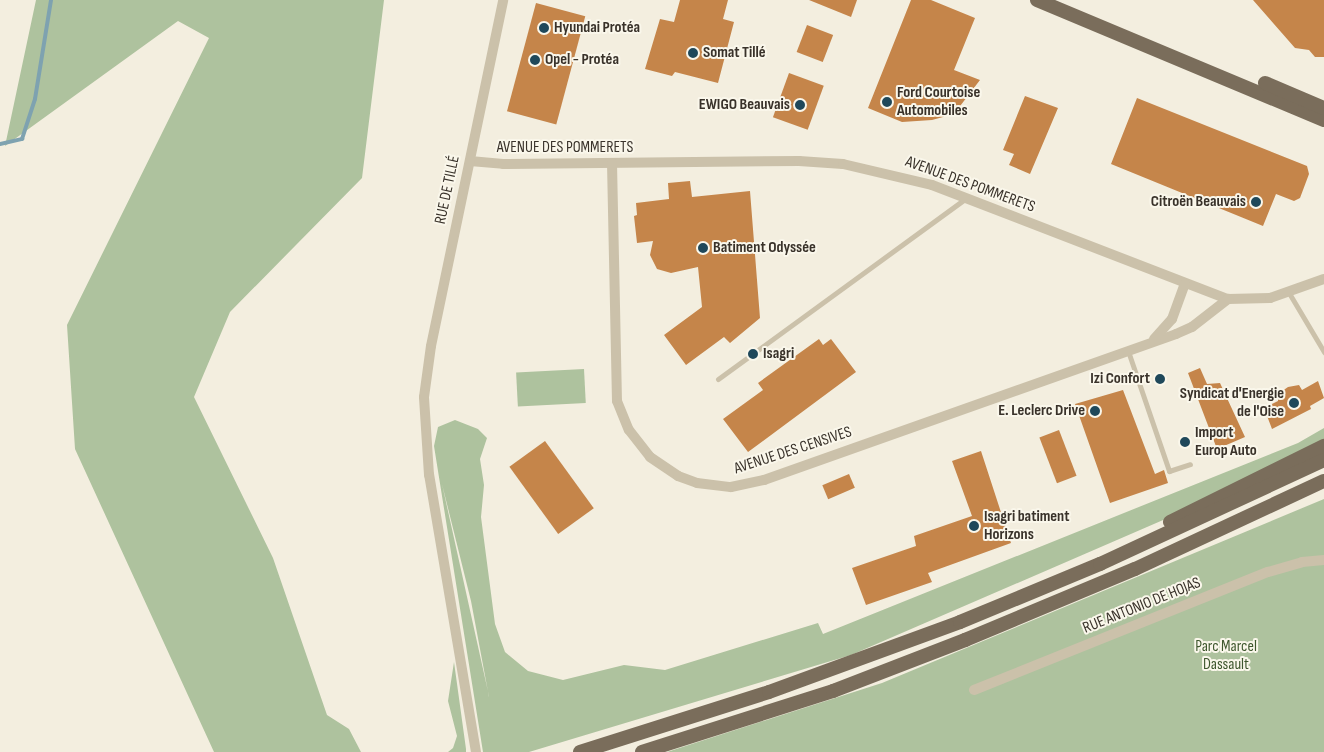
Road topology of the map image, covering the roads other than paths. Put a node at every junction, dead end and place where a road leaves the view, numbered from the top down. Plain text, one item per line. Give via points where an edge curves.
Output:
1 (503, 0) edge
2 (1037, 0) edge
3 (1059, 0) edge
4 (1324, 108) edge
5 (1324, 120) edge
6 (470, 161) junction
7 (612, 163) junction
8 (967, 197) junction
9 (1324, 279) edge
10 (1185, 284) junction
11 (1288, 293) junction
12 (1228, 299) junction
13 (1149, 342) junction
14 (1322, 342) edge
15 (1128, 350) junction
16 (1324, 352) edge
17 (718, 379) dead end
18 (1324, 446) edge
19 (1324, 460) edge
20 (1190, 464) dead end
21 (1324, 481) edge
22 (1324, 490) edge
23 (1251, 515) junction
24 (1324, 560) edge
25 (1100, 564) junction
26 (974, 690) dead end
27 (476, 752) edge
28 (580, 752) edge
29 (642, 752) edge

1 - 6 street, RUE DE TILLÉ
2 - 5 main road
3 - 4 main road
6 - 7 street, AVENUE DES POMMERETS via 502,164
6 - 27 street, RUE DE TILLÉ via 425,386 424,419 429,475
7 - 8 street, AVENUE DES POMMERETS via 835,163 894,174
7 - 15 street, AVENUE DES CENSIVES via 618,401 624,420 642,448 663,467 688,481 725,487 764,480
8 - 10 street, AVENUE DES POMMERETS
8 - 17 lane
9 - 11 street, AVENUE DES POMMERETS
10 - 12 street, AVENUE DES POMMERETS
10 - 13 street, AVENUE DES CENSIVES via 1172,319
11 - 12 street, AVENUE DES POMMERETS via 1248,300
11 - 14 lane
12 - 13 street, AVENUE DES CENSIVES via 1192,327
13 - 15 street, AVENUE DES CENSIVES
14 - 16 lane
15 - 20 lane via 1169,471
18 - 25 main road via 1169,523
19 - 25 main road
21 - 23 main road
22 - 23 main road
23 - 29 main road via 1099,585 930,654 833,691
24 - 26 street, RUE ANTONIO DE HOJAS via 1302,562 1268,572
25 - 28 main road via 850,664

